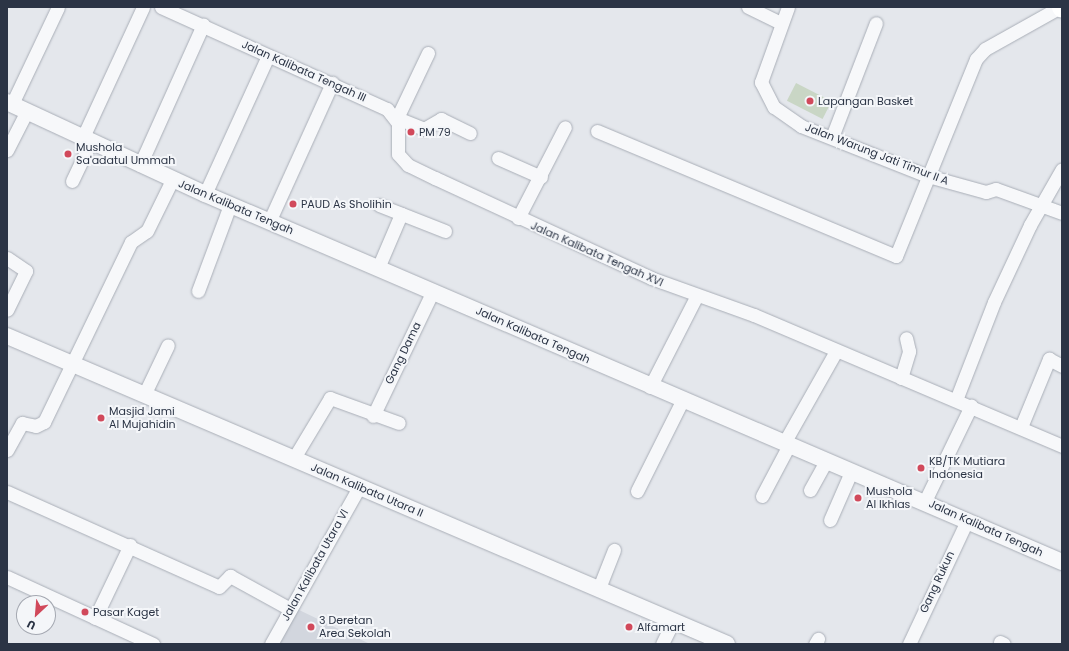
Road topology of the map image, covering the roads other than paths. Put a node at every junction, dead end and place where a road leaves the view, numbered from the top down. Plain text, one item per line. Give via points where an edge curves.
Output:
1 (58, 7) edge
2 (143, 7) edge
3 (161, 7) edge
4 (748, 7) edge
5 (788, 7) edge
6 (1061, 7) edge
7 (781, 23) junction
8 (876, 23) dead end
9 (203, 25) junction
10 (428, 53) dead end
11 (268, 56) junction
12 (332, 83) junction
13 (9, 103) edge
14 (27, 112) junction
15 (397, 118) junction
16 (565, 127) dead end
17 (597, 131) dead end
18 (470, 133) dead end
19 (832, 136) junction
20 (87, 139) junction
21 (7, 150) edge
22 (498, 158) dead end
23 (140, 166) junction
24 (1062, 169) edge
25 (928, 176) junction
26 (541, 178) junction
27 (172, 180) junction
28 (72, 181) dead end
29 (204, 194) junction
30 (230, 205) junction
31 (379, 205) dead end
32 (1041, 208) junction
33 (1062, 213) edge
34 (402, 214) junction
35 (518, 218) junction
36 (269, 222) junction
37 (445, 231) dead end
38 (7, 258) edge
39 (378, 268) junction
40 (198, 291) dead end
41 (433, 291) junction
42 (696, 297) junction
43 (7, 310) edge
44 (7, 336) edge
45 (906, 338) dead end
46 (168, 345) dead end
47 (836, 351) junction
48 (70, 366) junction
49 (1062, 366) edge
50 (901, 378) junction
51 (650, 387) junction
52 (144, 395) junction
53 (682, 400) junction
54 (956, 400) junction
55 (971, 406) junction
56 (373, 416) junction
57 (399, 423) dead end
58 (1021, 427) junction
59 (786, 444) junction
60 (1062, 446) edge
61 (7, 450) edge
62 (294, 458) junction
63 (826, 461) junction
64 (851, 472) junction
65 (359, 487) junction
66 (637, 490) dead end
67 (810, 490) dead end
68 (7, 492) edge
69 (762, 496) dead end
70 (925, 501) junction
71 (830, 520) dead end
72 (967, 521) junction
73 (130, 545) junction
74 (614, 550) dead end
75 (1062, 562) edge
76 (7, 577) edge
77 (599, 588) junction
78 (290, 609) junction
79 (95, 618) junction
80 (673, 621) junction
81 (133, 640) edge
82 (153, 644) edge
83 (271, 644) edge
84 (662, 644) edge
85 (727, 644) edge
86 (909, 644) edge

1 - 13 street
2 - 20 street
3 - 9 street, Jalan Kalibata Tengah III
4 - 7 street
5 - 7 street, Jalan Warung Jati Timur II A
6 - 25 street via 985,49 976,59
7 - 19 street, Jalan Warung Jati Timur II A via 761,82 774,107 801,126
8 - 19 street
9 - 11 street, Jalan Kalibata Tengah III
9 - 23 street
10 - 15 street
11 - 12 street, Jalan Kalibata Tengah III
11 - 29 street
12 - 15 street, Jalan Kalibata Tengah III via 387,109
12 - 36 street
13 - 14 street, Jalan Kalibata Tengah
14 - 20 street, Jalan Kalibata Tengah
14 - 21 street
15 - 18 street, Jalan Kalibata Tengah III via 424,129 441,119
15 - 35 street, Jalan Kalibata Tengah XVI via 398,154 408,165
16 - 26 street
17 - 25 street via 896,256
19 - 25 street, Jalan Warung Jati Timur II A
20 - 23 street, Jalan Kalibata Tengah
20 - 28 street
22 - 26 street
23 - 27 street, Jalan Kalibata Tengah
24 - 32 street
25 - 32 street, Jalan Warung Jati Timur II A via 986,192 996,189
26 - 35 street
27 - 29 street, Jalan Kalibata Tengah
27 - 48 street via 147,231 131,242
29 - 30 street, Jalan Kalibata Tengah
30 - 36 street, Jalan Kalibata Tengah
30 - 40 street
31 - 34 street
32 - 33 street, Jalan Warung Jati Timur II A
32 - 54 street via 994,302
34 - 37 street
34 - 39 street
35 - 42 street, Jalan Kalibata Tengah XVI
36 - 39 street, Jalan Kalibata Tengah
38 - 43 street via 26,271
39 - 41 street, Jalan Kalibata Tengah
41 - 51 street, Jalan Kalibata Tengah
41 - 56 street, Gang Dama
42 - 47 street, Jalan Kalibata Tengah XVI via 754,315
42 - 51 street
44 - 48 street, Jalan Kalibata Utara II
45 - 50 street via 909,351
46 - 52 street
47 - 50 street, Jalan Kalibata Tengah XVI
47 - 59 street
48 - 52 street, Jalan Kalibata Utara II
48 - 61 street via 44,422 36,426 22,423
49 - 58 street via 1049,360
50 - 54 street, Jalan Kalibata Tengah XVI
51 - 53 street, Jalan Kalibata Tengah
52 - 62 street, Jalan Kalibata Utara II
53 - 59 street, Jalan Kalibata Tengah
53 - 66 street
54 - 55 street, Jalan Kalibata Tengah XVI
55 - 58 street, Jalan Kalibata Tengah XVI
55 - 70 street
56 - 57 street
56 - 62 street via 330,398
58 - 60 street, Jalan Kalibata Tengah XVI
59 - 63 street, Jalan Kalibata Tengah
59 - 69 street
62 - 65 street, Jalan Kalibata Utara II
63 - 64 street, Jalan Kalibata Tengah
63 - 67 street
64 - 70 street, Jalan Kalibata Tengah
64 - 71 street
65 - 77 street, Jalan Kalibata Utara II
65 - 78 street, Jalan Kalibata Utara VI
68 - 73 street
70 - 72 street, Jalan Kalibata Tengah
72 - 75 street, Jalan Kalibata Tengah
72 - 86 street, Gang Rukun
73 - 78 street via 219,587 230,576
73 - 79 street
74 - 77 street
76 - 79 street
77 - 80 street, Jalan Kalibata Utara II
78 - 83 street, Jalan Kalibata Utara VI
79 - 81 street
80 - 84 street
80 - 85 street, Jalan Kalibata Utara II
81 - 82 street

